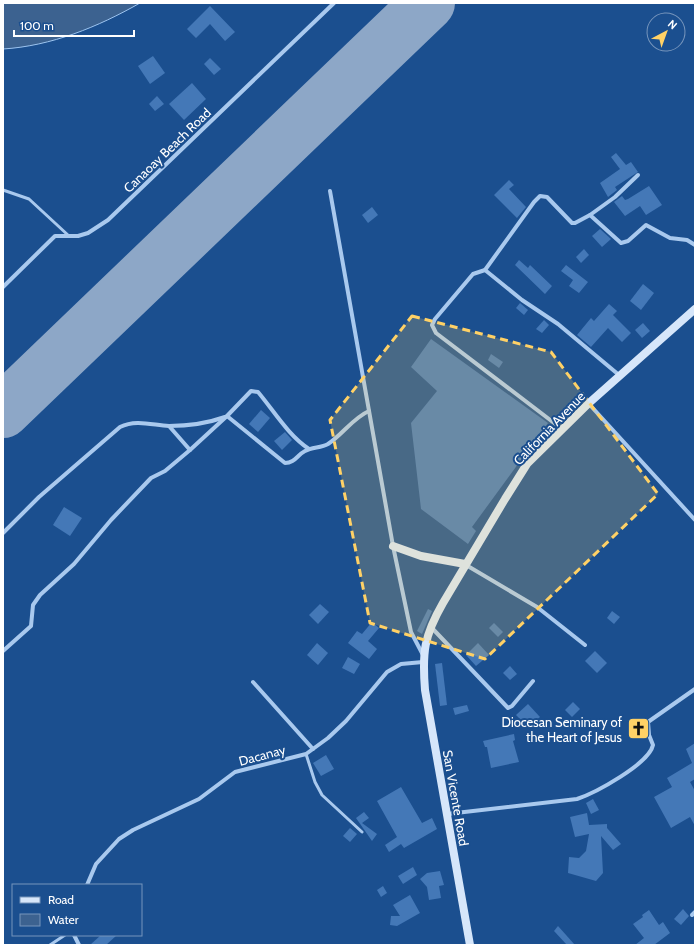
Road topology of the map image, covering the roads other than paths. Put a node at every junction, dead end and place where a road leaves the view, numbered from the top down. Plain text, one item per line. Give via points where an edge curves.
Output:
1 (334, 3) edge
2 (638, 175) dead end
3 (3, 190) edge
4 (330, 191) dead end
5 (590, 215) junction
6 (69, 236) junction
7 (695, 245) edge
8 (485, 270) junction
9 (3, 287) edge
10 (695, 309) edge
11 (619, 375) junction
12 (589, 403) junction
13 (369, 411) junction
14 (227, 416) junction
15 (169, 426) junction
16 (562, 429) junction
17 (309, 449) junction
18 (190, 450) junction
19 (695, 520) edge
20 (3, 533) edge
21 (393, 546) junction
22 (466, 564) junction
23 (431, 626) junction
24 (585, 645) dead end
25 (3, 651) edge
26 (423, 659) junction
27 (533, 681) dead end
28 (253, 682) dead end
29 (695, 690) edge
30 (313, 749) junction
31 (306, 754) junction
32 (447, 814) junction
33 (362, 832) dead end
34 (88, 884) edge
35 (64, 936) edge
36 (74, 936) edge
37 (50, 945) edge
38 (79, 945) edge
39 (470, 945) edge

1 - 6 street, Canaoay Beach Road via 108,220 88,233
2 - 5 street
3 - 6 lane via 29,199
4 - 13 street
5 - 7 street via 621,243 628,241 646,225 670,238 687,240
5 - 8 street via 572,223 548,197 540,196
6 - 9 street, Canaoay Beach Road via 52,237
8 - 11 street via 522,300 558,324
8 - 16 street via 473,274 435,319 432,329
10 - 11 street, California Avenue
11 - 12 street, California Avenue
12 - 16 street, California Avenue
12 - 19 street
13 - 17 street via 360,415 328,443
13 - 21 street
14 - 15 street
14 - 17 street via 285,462 294,461 302,452
14 - 17 street via 246,394 256,390
14 - 18 street
15 - 18 street
15 - 20 street via 136,422 120,427 39,497
16 - 22 street, California Avenue via 528,464
18 - 25 street via 165,471 151,478 74,564 40,595 33,605 31,626
21 - 22 street via 421,556
21 - 26 street via 411,632
22 - 23 street, California Avenue
22 - 24 street via 537,607
23 - 26 street, California Avenue via 425,642
23 - 27 street via 508,708
26 - 30 street, Dacanay via 401,664 387,672 346,721
26 - 32 street, San Vicente Road
28 - 30 street
29 - 32 street via 648,722 653,745 649,754 614,782 597,791 577,799
30 - 31 street, Dacanay
31 - 33 lane via 322,795
31 - 34 street, Dacanay via 235,772 199,799 133,830 119,839 100,860
32 - 39 street, San Vicente Road
35 - 37 lane
36 - 38 street

